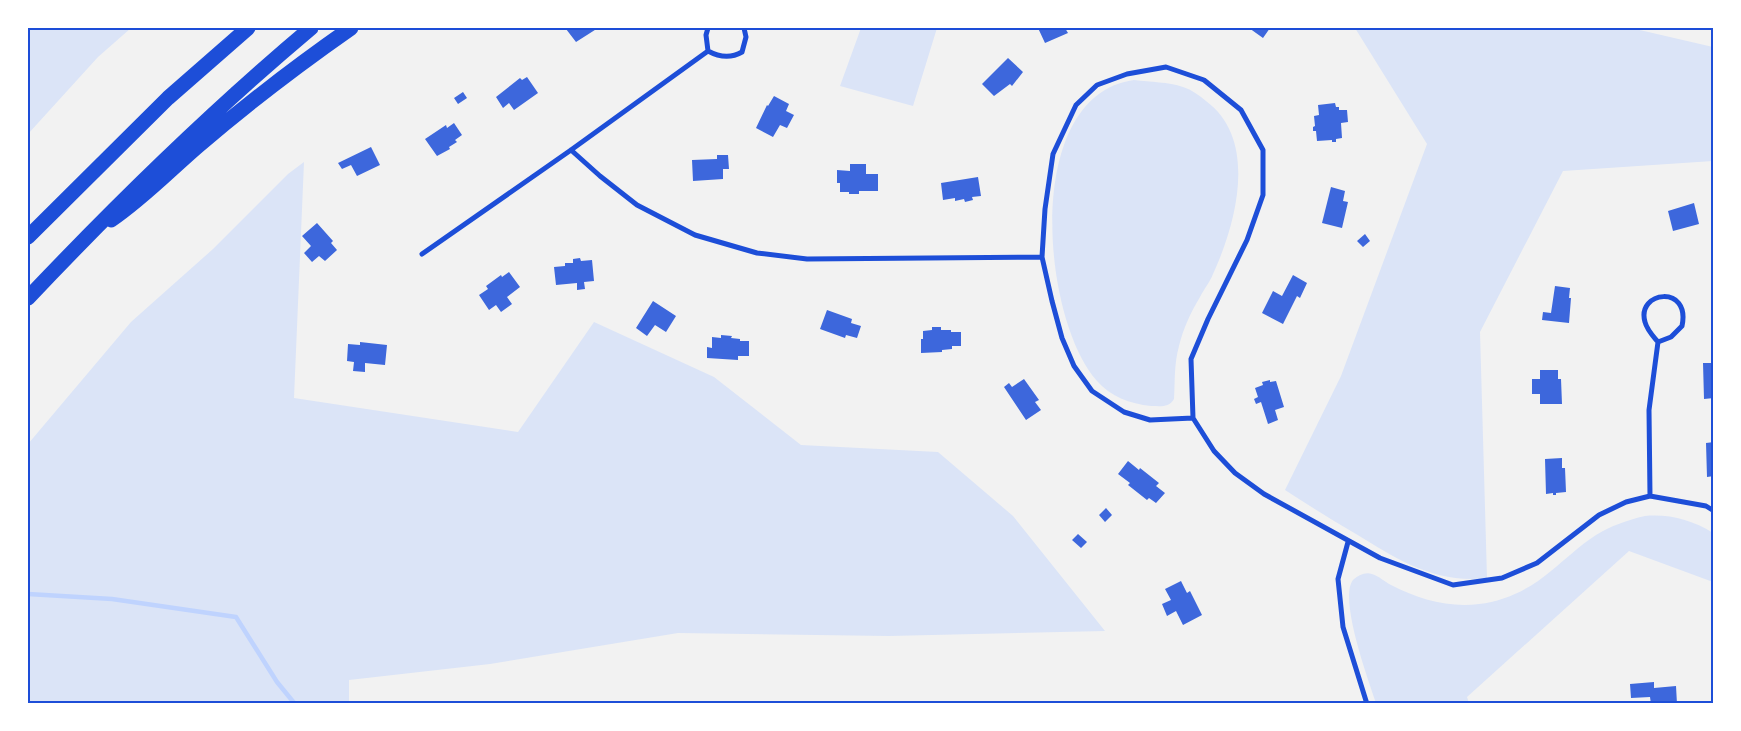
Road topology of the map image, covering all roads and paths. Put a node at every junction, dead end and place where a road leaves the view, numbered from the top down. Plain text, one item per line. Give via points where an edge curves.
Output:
1 (240, 28) edge
2 (248, 28) edge
3 (311, 28) edge
4 (350, 28) edge
5 (708, 28) edge
6 (744, 28) edge
7 (708, 51) junction
8 (208, 62) junction
9 (571, 150) junction
10 (28, 237) edge
11 (81, 241) junction
12 (422, 254) dead end
13 (1042, 257) junction
14 (28, 298) edge
15 (1658, 342) junction
16 (1193, 418) junction
17 (1650, 496) junction
18 (1714, 511) edge
19 (1348, 542) junction
20 (1367, 704) edge

1 - 8 highway
2 - 8 highway
3 - 11 highway via 192,133
4 - 11 highway via 243,108 128,209
5 - 7 street
6 - 7 street via 746,37 742,52 722,56
7 - 9 street
8 - 10 highway
9 - 12 street
9 - 13 street via 637,205 695,235 756,253 807,260
11 - 14 highway
13 - 16 street via 1062,338 1074,366 1092,390 1124,412 1150,420
13 - 16 street via 1053,154 1076,105 1097,85 1127,74 1166,67 1204,80 1242,110 1263,150 1264,196 1191,359
15 - 15 street via 1645,323 1646,306 1661,296 1671,297 1683,309 1682,326 1671,337
15 - 17 street via 1649,410
16 - 19 street via 1214,451 1235,472 1264,494
17 - 18 street via 1706,506
17 - 19 street via 1626,502 1599,515 1537,562 1502,578 1463,584 1453,585 1404,568
19 - 20 street via 1338,579 1344,627

